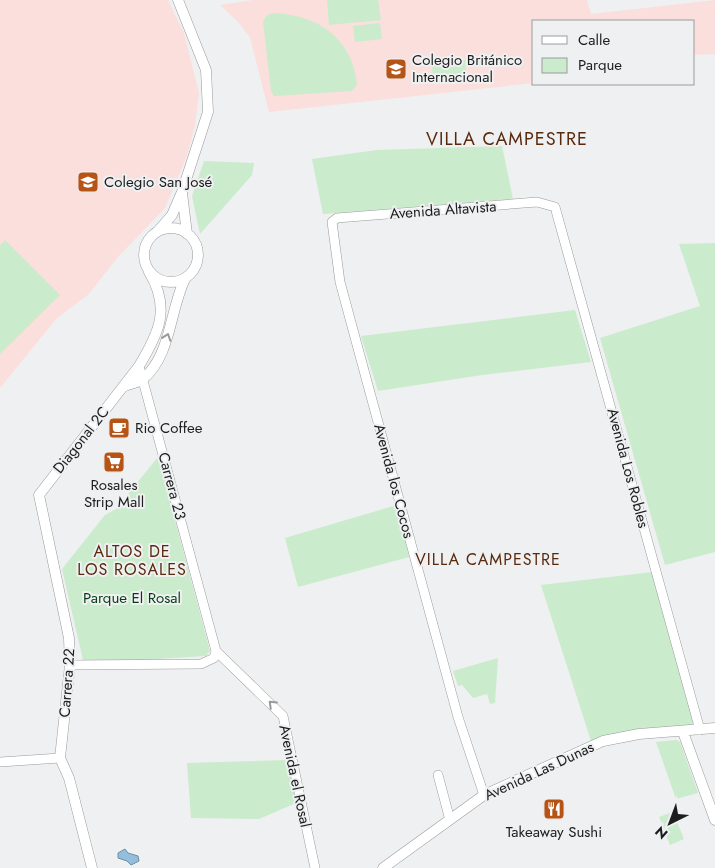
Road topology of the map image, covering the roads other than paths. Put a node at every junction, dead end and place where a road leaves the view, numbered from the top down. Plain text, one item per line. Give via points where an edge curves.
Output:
1 (178, 0) edge
2 (182, 192) junction
3 (555, 207) joint
4 (332, 222) joint
5 (158, 231) junction
6 (187, 234) junction
7 (150, 272) junction
8 (185, 279) junction
9 (139, 366) junction
10 (143, 379) junction
11 (124, 386) junction
12 (39, 495) joint
13 (216, 651) junction
14 (70, 665) junction
15 (715, 728) edge
16 (700, 730) junction
17 (683, 732) junction
18 (60, 758) junction
19 (0, 762) edge
20 (438, 775) dead end
21 (484, 795) junction
22 (450, 820) junction
23 (715, 820) edge
24 (92, 868) edge
25 (315, 868) edge
26 (383, 868) edge

1 - 2 street via 206,70 208,112
2 - 5 street via 172,215
2 - 6 street
3 - 4 street, Avenida Altavista via 537,202 337,218
3 - 16 street, Avenida Los Robles
4 - 21 street, Avenida los Cocos via 340,282 458,716
5 - 6 street via 173,228
5 - 7 street via 146,245 144,254
6 - 8 street via 196,244 198,257 194,269
7 - 8 street via 155,278 170,283
7 - 9 street via 159,288 160,318 156,336
10 -> 8 street via 168,337 176,300
9 - 10 street, Carrera 23
9 - 11 street, Diagonal 2C
10 - 11 street
10 - 13 street, Carrera 23
11 - 12 street, Diagonal 2C
12 - 14 street, Carrera 22 via 69,638
13 - 14 street via 214,658 201,664
25 -> 13 street, Avenida el Rosal via 282,716
14 - 18 street, Carrera 22
15 - 16 street, Avenida Las Dunas
16 - 17 street, Avenida Las Dunas
17 - 21 street, Avenida Las Dunas via 639,734 602,741
17 - 23 street
18 - 19 street
18 - 24 street, Carrera 22 via 69,778
20 - 22 street
21 - 22 street, Avenida Las Dunas
22 - 26 street, Avenida Las Dunas

